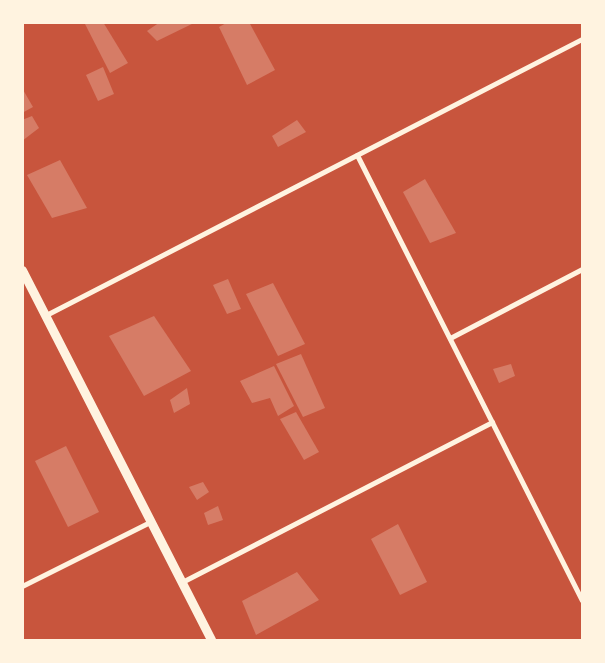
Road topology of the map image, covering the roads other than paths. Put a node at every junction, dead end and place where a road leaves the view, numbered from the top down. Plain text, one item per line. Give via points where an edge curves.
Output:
1 (582, 39) edge
2 (357, 155) junction
3 (582, 269) edge
4 (22, 270) edge
5 (46, 315) junction
6 (450, 338) junction
7 (492, 422) junction
8 (150, 522) junction
9 (182, 582) junction
10 (22, 586) edge
11 (582, 600) edge
12 (211, 640) edge

1 - 2 street
2 - 5 street
2 - 6 street
3 - 6 street
4 - 5 street
5 - 8 street
6 - 7 street
7 - 9 street
7 - 11 street
8 - 9 street
8 - 10 street
9 - 12 street

